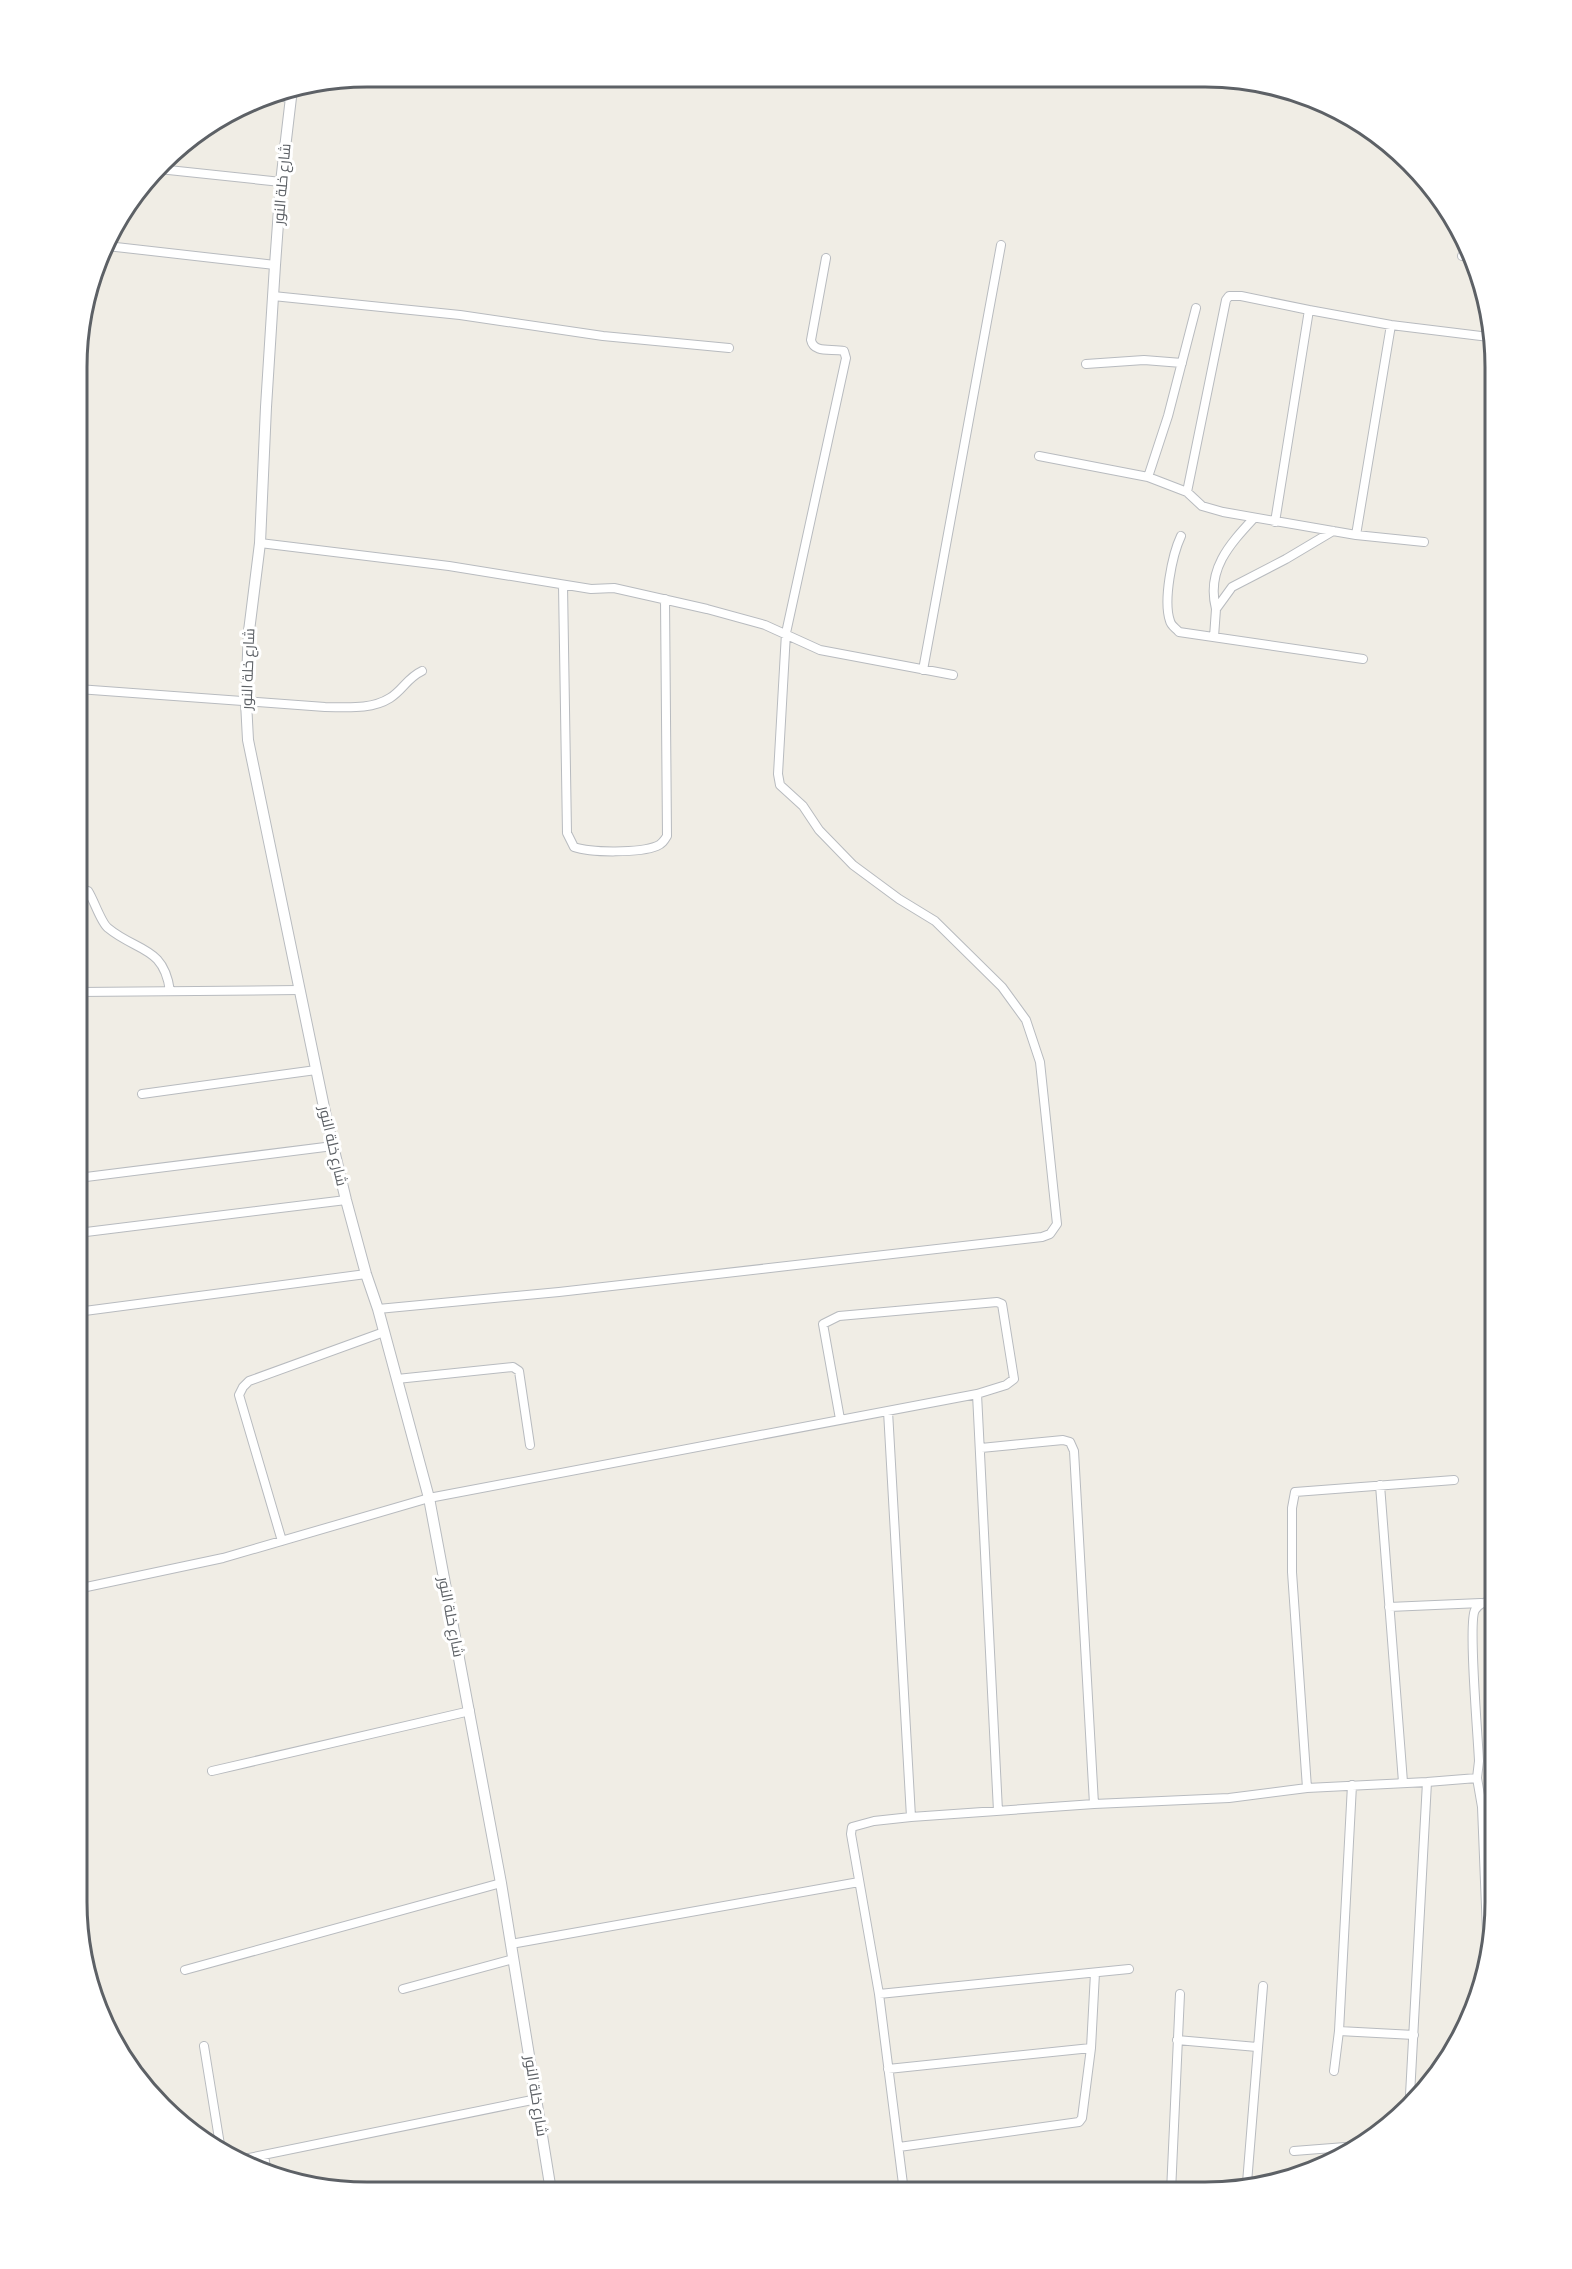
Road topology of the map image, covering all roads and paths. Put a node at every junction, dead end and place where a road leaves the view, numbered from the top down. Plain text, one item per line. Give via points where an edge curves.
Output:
1 (291, 98) edge
2 (168, 170) edge
3 (281, 182) junction
4 (1002, 244) dead end
5 (114, 247) edge
6 (826, 258) dead end
7 (275, 265) junction
8 (273, 296) junction
9 (1196, 308) dead end
10 (1309, 310) junction
11 (1391, 325) junction
12 (1483, 336) edge
13 (729, 348) dead end
14 (1182, 363) junction
15 (1086, 364) dead end
16 (1039, 456) dead end
17 (1148, 477) junction
18 (1187, 492) junction
19 (1254, 518) junction
20 (1275, 522) junction
21 (1334, 531) junction
22 (1356, 535) junction
23 (1182, 536) dead end
24 (1424, 542) dead end
25 (260, 543) junction
26 (563, 585) junction
27 (665, 599) junction
28 (1216, 609) junction
29 (786, 633) junction
30 (1214, 637) junction
31 (1363, 659) dead end
32 (924, 670) junction
33 (422, 671) dead end
34 (953, 675) dead end
35 (87, 690) edge
36 (246, 702) junction
37 (87, 891) edge
38 (299, 990) junction
39 (170, 991) junction
40 (87, 993) edge
41 (316, 1070) junction
42 (142, 1094) dead end
43 (333, 1146) junction
44 (87, 1177) edge
45 (346, 1200) junction
46 (87, 1232) edge
47 (366, 1274) junction
48 (378, 1309) junction
49 (87, 1311) edge
50 (384, 1332) junction
51 (397, 1379) junction
52 (976, 1394) junction
53 (888, 1412) junction
54 (840, 1419) junction
55 (530, 1445) dead end
56 (981, 1448) junction
57 (1454, 1480) dead end
58 (1380, 1485) junction
59 (429, 1498) junction
60 (282, 1541) junction
61 (87, 1587) edge
62 (1485, 1602) edge
63 (1481, 1603) junction
64 (1389, 1607) junction
65 (470, 1711) junction
66 (212, 1771) dead end
67 (1477, 1778) junction
68 (1403, 1782) junction
69 (1427, 1782) junction
70 (1352, 1785) junction
71 (1307, 1788) junction
72 (1094, 1804) junction
73 (998, 1811) junction
74 (911, 1817) junction
75 (1484, 1840) joint
76 (1485, 1856) edge
77 (859, 1882) junction
78 (501, 1883) junction
79 (511, 1944) junction
80 (513, 1959) junction
81 (1129, 1969) dead end
82 (185, 1970) dead end
83 (1095, 1973) junction
84 (1263, 1986) dead end
85 (403, 1989) dead end
86 (879, 1994) junction
87 (1180, 1994) dead end
88 (1339, 2031) junction
89 (1414, 2035) junction
90 (1177, 2040) junction
91 (204, 2046) dead end
92 (1257, 2047) junction
93 (1091, 2048) junction
94 (888, 2069) junction
95 (1334, 2071) dead end
96 (1410, 2093) edge
97 (537, 2099) junction
98 (218, 2140) edge
99 (899, 2147) junction
100 (1294, 2151) dead end
101 (1332, 2152) edge
102 (264, 2155) junction
103 (252, 2157) edge
104 (265, 2163) edge
105 (1247, 2179) edge
106 (550, 2182) edge
107 (903, 2182) edge
108 (1171, 2182) edge

1 - 3 street, شارع خلة النور
2 - 3 street
3 - 7 street, شارع خلة النور
4 - 32 street
5 - 7 street
6 - 29 street via 812,346 844,351 846,358
7 - 8 street, شارع خلة النور
8 - 13 street
8 - 25 street, شارع خلة النور
9 - 14 street
10 - 11 street
10 - 18 street via 1241,297 1229,296 1226,300
10 - 20 street
11 - 12 street
11 - 22 street
14 - 15 street via 1144,360
14 - 17 street
16 - 17 street
17 - 18 street
18 - 19 street via 1202,506
19 - 20 street
19 - 28 street via 1227,547 1217,569 1213,599
20 - 21 street
21 - 22 street
21 - 28 street via 1232,586
22 - 24 street
23 - 30 street via 1175,548 1168,595 1170,624 1179,632
25 - 26 street via 449,566
25 - 36 street, شارع خلة النور via 249,631
26 - 27 street via 614,588
26 - 27 street via 567,833 574,847 583,850 656,847 667,836
27 - 29 street
28 - 30 street
29 - 32 street via 820,650
29 - 48 street via 780,785 853,865 935,921 965,949 1002,987 1026,1020 1040,1062 1057,1224 1042,1237
30 - 31 street
32 - 34 street
33 - 36 street via 391,698 375,705 325,707
35 - 36 street
36 - 38 street, شارع خلة النور via 248,740
37 - 39 street via 106,927 160,961 168,974
38 - 39 street
38 - 41 street, شارع خلة النور
39 - 40 street
41 - 42 street
41 - 43 street, شارع خلة النور
43 - 44 street
43 - 45 street, شارع خلة النور
45 - 46 street
45 - 47 street, شارع خلة النور
47 - 48 street, شارع خلة النور
47 - 49 street
48 - 50 street, شارع خلة النور
50 - 51 street, شارع خلة النور
50 - 60 street via 249,1381 239,1395
51 - 55 street via 513,1367 519,1371
51 - 59 street, شارع خلة النور
52 - 53 street
52 - 54 street via 1014,1379 1002,1304 839,1316 824,1324
52 - 56 street
53 - 54 street
53 - 74 street
54 - 59 street
56 - 72 street via 1063,1440 1070,1442 1074,1451
56 - 73 street
57 - 58 street
58 - 64 street
58 - 71 street via 1295,1492 1292,1572
59 - 60 street
59 - 65 street, شارع خلة النور
60 - 61 street via 223,1558
62 - 63 street
63 - 64 street
63 - 67 street via 1473,1612
64 - 68 street
65 - 66 street
65 - 78 street, شارع خلة النور
67 - 69 street
67 - 75 street
68 - 69 street
68 - 70 street
69 - 89 street
70 - 71 street
70 - 88 street
71 - 72 street via 1229,1798
72 - 73 street
73 - 74 street
74 - 77 street via 852,1827
75 - 76 street
77 - 79 street
77 - 86 street
78 - 79 street, شارع خلة النور
78 - 82 street
79 - 80 street, شارع خلة النور
80 - 85 street
80 - 97 street, شارع خلة النور
81 - 83 street
83 - 86 street
83 - 93 street
84 - 92 street
86 - 94 street
87 - 90 street
88 - 89 street
88 - 95 street
89 - 96 street
90 - 92 street
90 - 108 street
91 - 98 street
92 - 105 street
93 - 94 street
93 - 99 street via 1079,2122
94 - 99 street
97 - 102 street
97 - 106 street, شارع خلة النور
99 - 107 street
100 - 101 street
102 - 103 street
102 - 104 street

